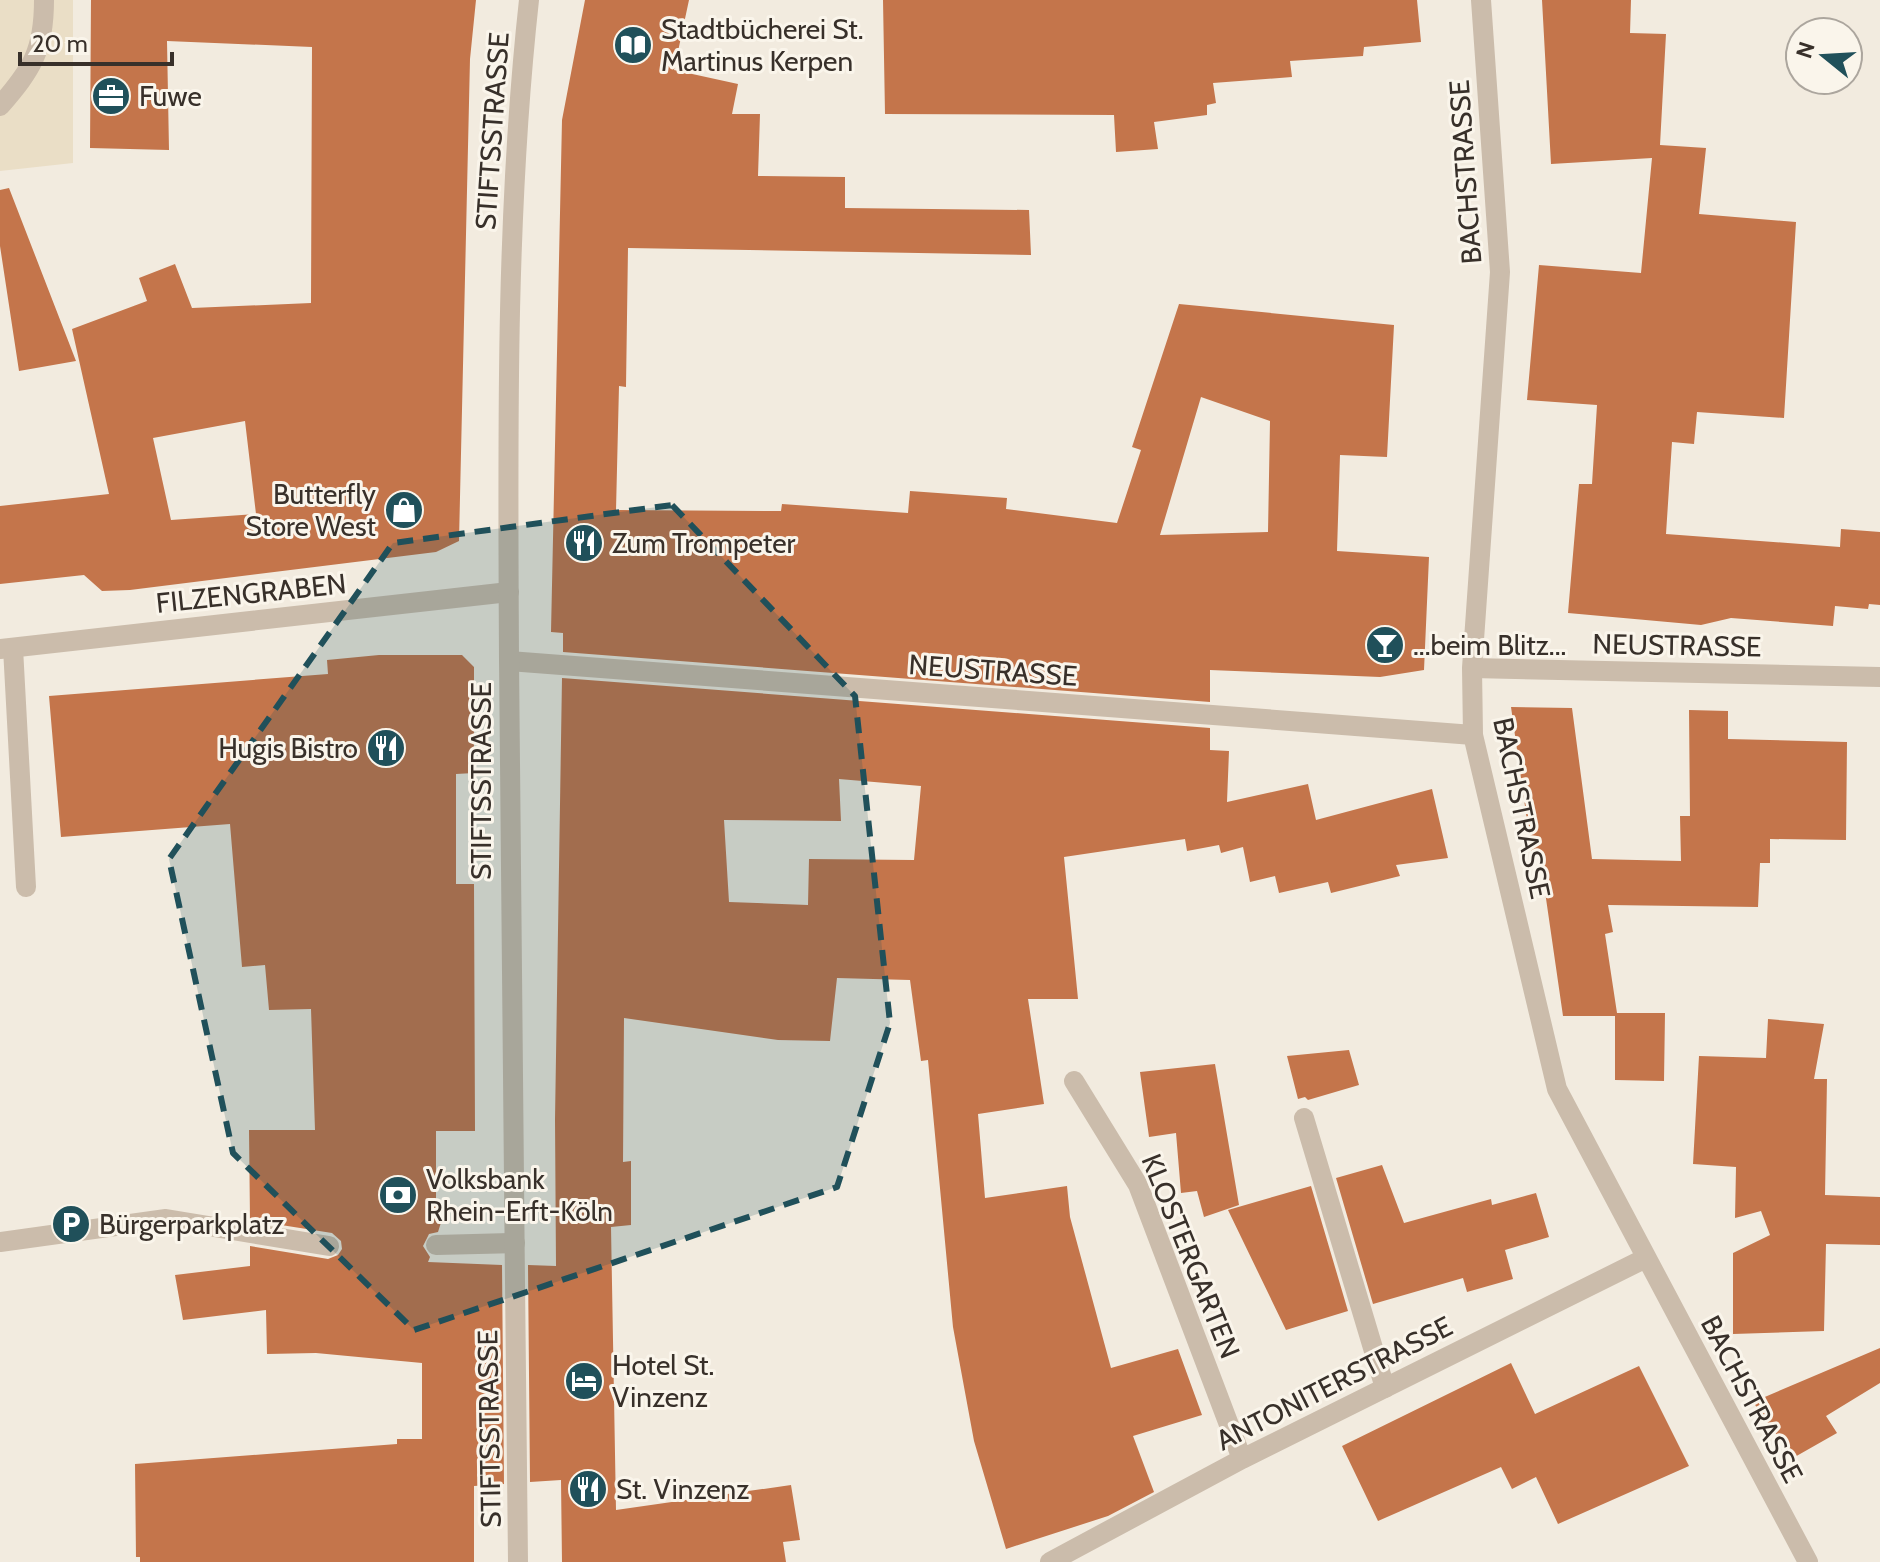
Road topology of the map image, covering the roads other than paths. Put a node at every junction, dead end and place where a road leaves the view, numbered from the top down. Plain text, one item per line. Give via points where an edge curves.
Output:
1 (44, 0) edge
2 (529, 0) edge
3 (1481, 0) edge
4 (0, 106) edge
5 (509, 592) junction
6 (7, 648) edge
7 (509, 661) junction
8 (1472, 668) junction
9 (1880, 677) edge
10 (1473, 735) junction
11 (26, 887) dead end
12 (1074, 1081) dead end
13 (1304, 1118) dead end
14 (0, 1242) edge
15 (515, 1243) junction
16 (436, 1245) dead end
17 (329, 1246) dead end
18 (1646, 1258) junction
19 (1385, 1388) junction
20 (1242, 1459) junction
21 (518, 1562) edge
22 (1050, 1562) edge
23 (1808, 1562) edge

1 - 4 street via 44,24 30,70
2 - 5 street, STIFTSSTRASSE via 513,225
3 - 8 street, BACHSTRASSE via 1500,272
5 - 6 street, FILZENGRABEN
5 - 7 street, STIFTSSTRASSE
6 - 11 street
7 - 10 street, NEUSTRASSE
7 - 15 street, STIFTSSTRASSE
8 - 9 street, NEUSTRASSE
8 - 10 street, BACHSTRASSE
10 - 18 street, BACHSTRASSE via 1557,1089
12 - 20 street, KLOSTERGARTEN via 1138,1185
13 - 19 street
14 - 17 street via 166,1219
15 - 16 street
15 - 21 street, STIFTSSTRASSE
18 - 19 street, ANTONITERSTRASSE
18 - 23 street, BACHSTRASSE
19 - 20 street, ANTONITERSTRASSE
20 - 22 street, ANTONITERSTRASSE

